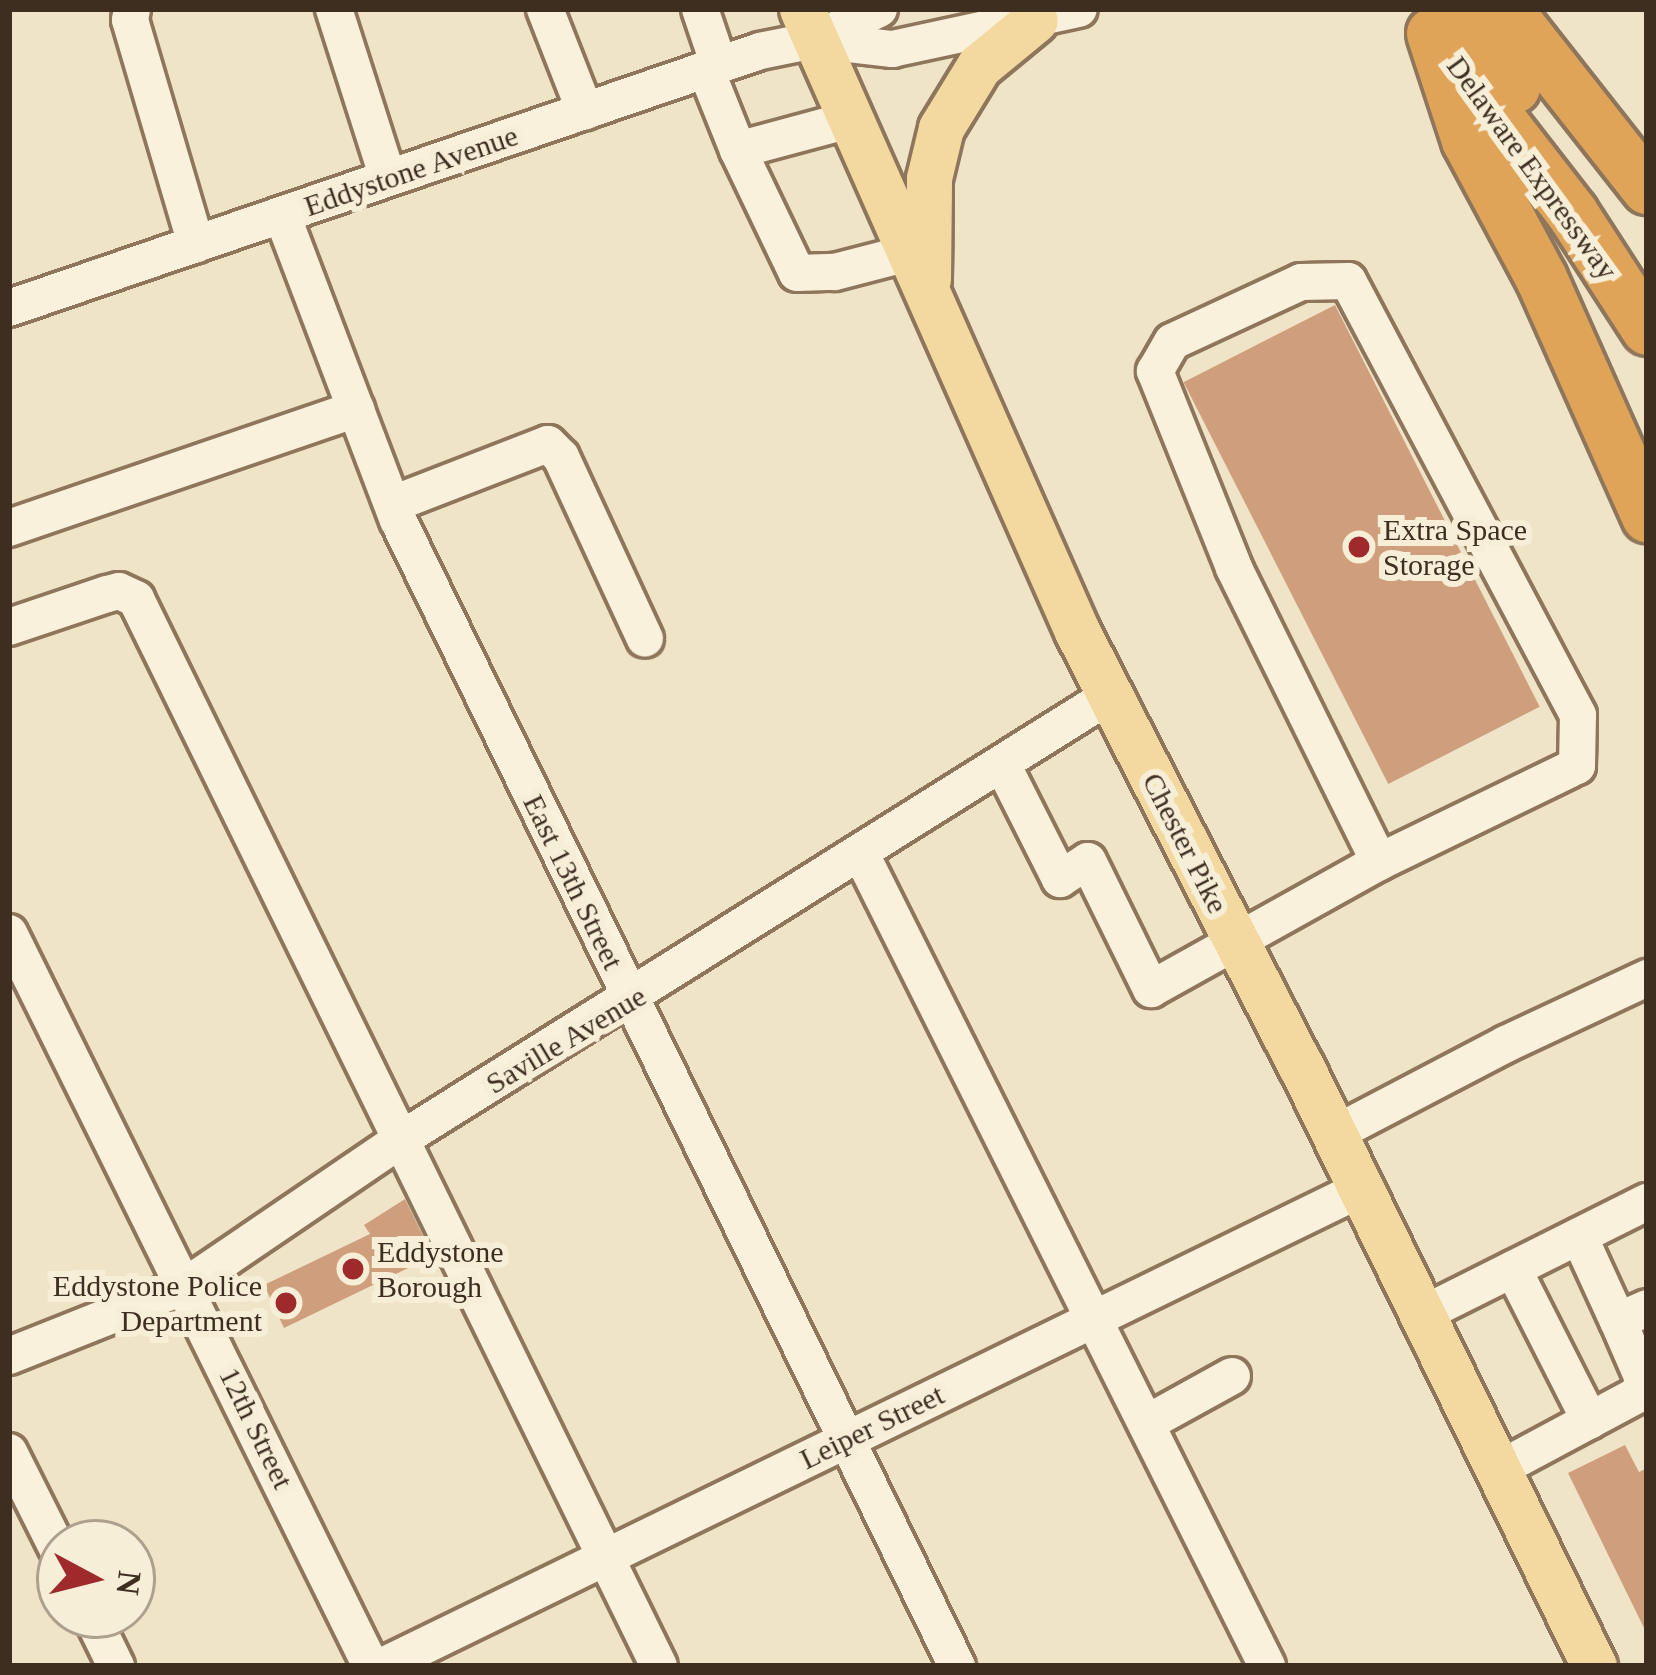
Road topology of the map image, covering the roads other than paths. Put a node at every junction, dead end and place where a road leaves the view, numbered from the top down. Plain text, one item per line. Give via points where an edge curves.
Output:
1 (132, 9) edge
2 (334, 9) edge
3 (545, 9) edge
4 (700, 9) edge
5 (878, 9) edge
6 (1079, 9) edge
7 (1506, 9) edge
8 (1435, 17) edge
9 (1035, 20) junction
10 (808, 25) edge
11 (712, 67) junction
12 (585, 111) junction
13 (850, 120) junction
14 (739, 150) junction
15 (388, 178) junction
16 (1647, 188) edge
17 (282, 215) junction
18 (196, 244) junction
19 (908, 253) junction
20 (1647, 273) edge
21 (929, 299) junction
22 (9, 308) edge
23 (1647, 329) edge
24 (356, 409) junction
25 (393, 504) junction
26 (1647, 516) edge
27 (9, 528) edge
28 (9, 627) edge
29 (646, 639) dead end
30 (1109, 696) junction
31 (1002, 764) junction
32 (861, 854) junction
33 (1379, 862) junction
34 (9, 933) edge
35 (1238, 945) junction
36 (1647, 978) edge
37 (630, 1001) junction
38 (1334, 1134) junction
39 (400, 1140) junction
40 (1361, 1189) junction
41 (1647, 1202) edge
42 (1579, 1236) junction
43 (1513, 1269) junction
44 (187, 1285) junction
45 (1423, 1314) junction
46 (1632, 1314) edge
47 (1097, 1318) junction
48 (9, 1357) edge
49 (1232, 1376) dead end
50 (1590, 1421) junction
51 (1147, 1423) junction
52 (845, 1440) junction
53 (9, 1452) edge
54 (1499, 1469) junction
55 (42, 1519) edge
56 (604, 1553) junction
57 (103, 1639) edge
58 (116, 1666) edge
59 (371, 1666) edge
60 (383, 1666) edge
61 (659, 1666) edge
62 (957, 1666) edge
63 (1267, 1666) edge
64 (1594, 1666) edge

1 - 18 street
2 - 15 street
3 - 12 street
4 - 11 street
5 - 10 street
6 - 9 street
7 - 16 highway
8 - 20 highway, Delaware Expressway
8 - 23 highway, Delaware Expressway
8 - 26 highway via 1467,140 1541,278
9 - 10 street via 892,49
9 - 21 main road via 979,66 941,128 929,178
10 - 11 street, Eddystone Avenue
10 - 13 main road, Chester Pike
11 - 12 street, Eddystone Avenue
11 - 14 street
12 - 15 street, Eddystone Avenue
13 - 14 street
13 - 19 main road, Chester Pike
14 - 19 street via 797,273
15 - 17 street, Eddystone Avenue
17 - 18 street, Eddystone Avenue
17 - 24 street, East 13th Street
18 - 22 street, Eddystone Avenue
19 - 21 main road, Chester Pike
21 - 30 main road, Chester Pike
24 - 25 street, East 13th Street
24 - 27 street
25 - 29 street via 548,444
25 - 37 street, East 13th Street
28 - 39 street via 119,591 136,599
30 - 31 street, Saville Avenue
30 - 35 main road, Chester Pike
31 - 32 street, Saville Avenue
31 - 35 street via 1060,879 1088,862 1151,988
32 - 37 street, Saville Avenue
32 - 47 street
33 - 33 street via 1577,766 1578,715 1348,280 1301,281 1172,343 1155,371 1234,568
33 - 35 street
34 - 44 street, 12th Street
35 - 38 main road, Chester Pike
36 - 38 street
37 - 39 street, Saville Avenue
37 - 52 street, East 13th Street
38 - 40 main road, Chester Pike
39 - 44 street, Saville Avenue
39 - 56 street
40 - 45 main road, Chester Pike
40 - 47 street, Leiper Street
41 - 42 street
42 - 43 street
42 - 46 street
43 - 45 street
43 - 50 street
44 - 48 street, Saville Avenue
44 - 59 street, 12th Street
45 - 54 main road, Chester Pike
46 - 50 street via 1644,1381 1637,1395
47 - 51 street
47 - 52 street, Leiper Street
49 - 51 street
50 - 54 street
51 - 63 street
52 - 56 street, Leiper Street
52 - 62 street, East 13th Street
53 - 55 street
54 - 64 main road, Chester Pike
56 - 60 street, Leiper Street
56 - 61 street
57 - 58 street

